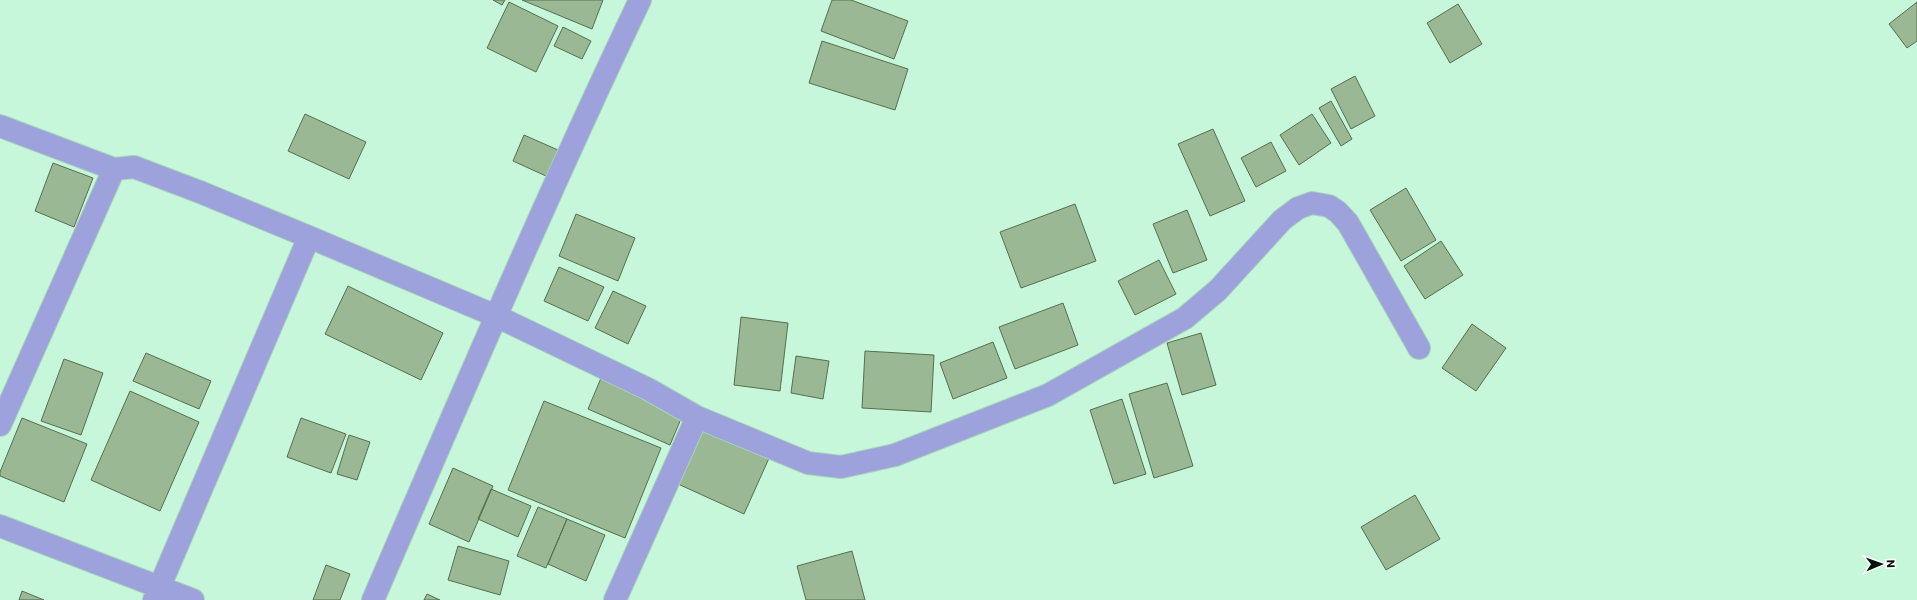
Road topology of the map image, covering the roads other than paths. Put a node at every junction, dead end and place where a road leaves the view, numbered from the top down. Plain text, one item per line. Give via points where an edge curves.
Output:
1 (640, 0) edge
2 (0, 126) edge
3 (114, 169) junction
4 (308, 237) junction
5 (496, 316) junction
6 (1419, 348) dead end
7 (697, 417) junction
8 (0, 425) edge
9 (0, 526) edge
10 (156, 593) edge
11 (193, 600) edge
12 (374, 600) edge
13 (615, 600) edge

1 - 5 street
2 - 3 street
3 - 4 street via 134,167
3 - 8 street
4 - 5 street
4 - 10 street
5 - 7 street via 648,389
5 - 12 street
6 - 7 street via 1348,223 1329,206 1312,203 1298,208 1282,220 1218,290 1184,318 1048,395 895,455 841,467 808,463
7 - 13 street
9 - 10 street
10 - 11 street

